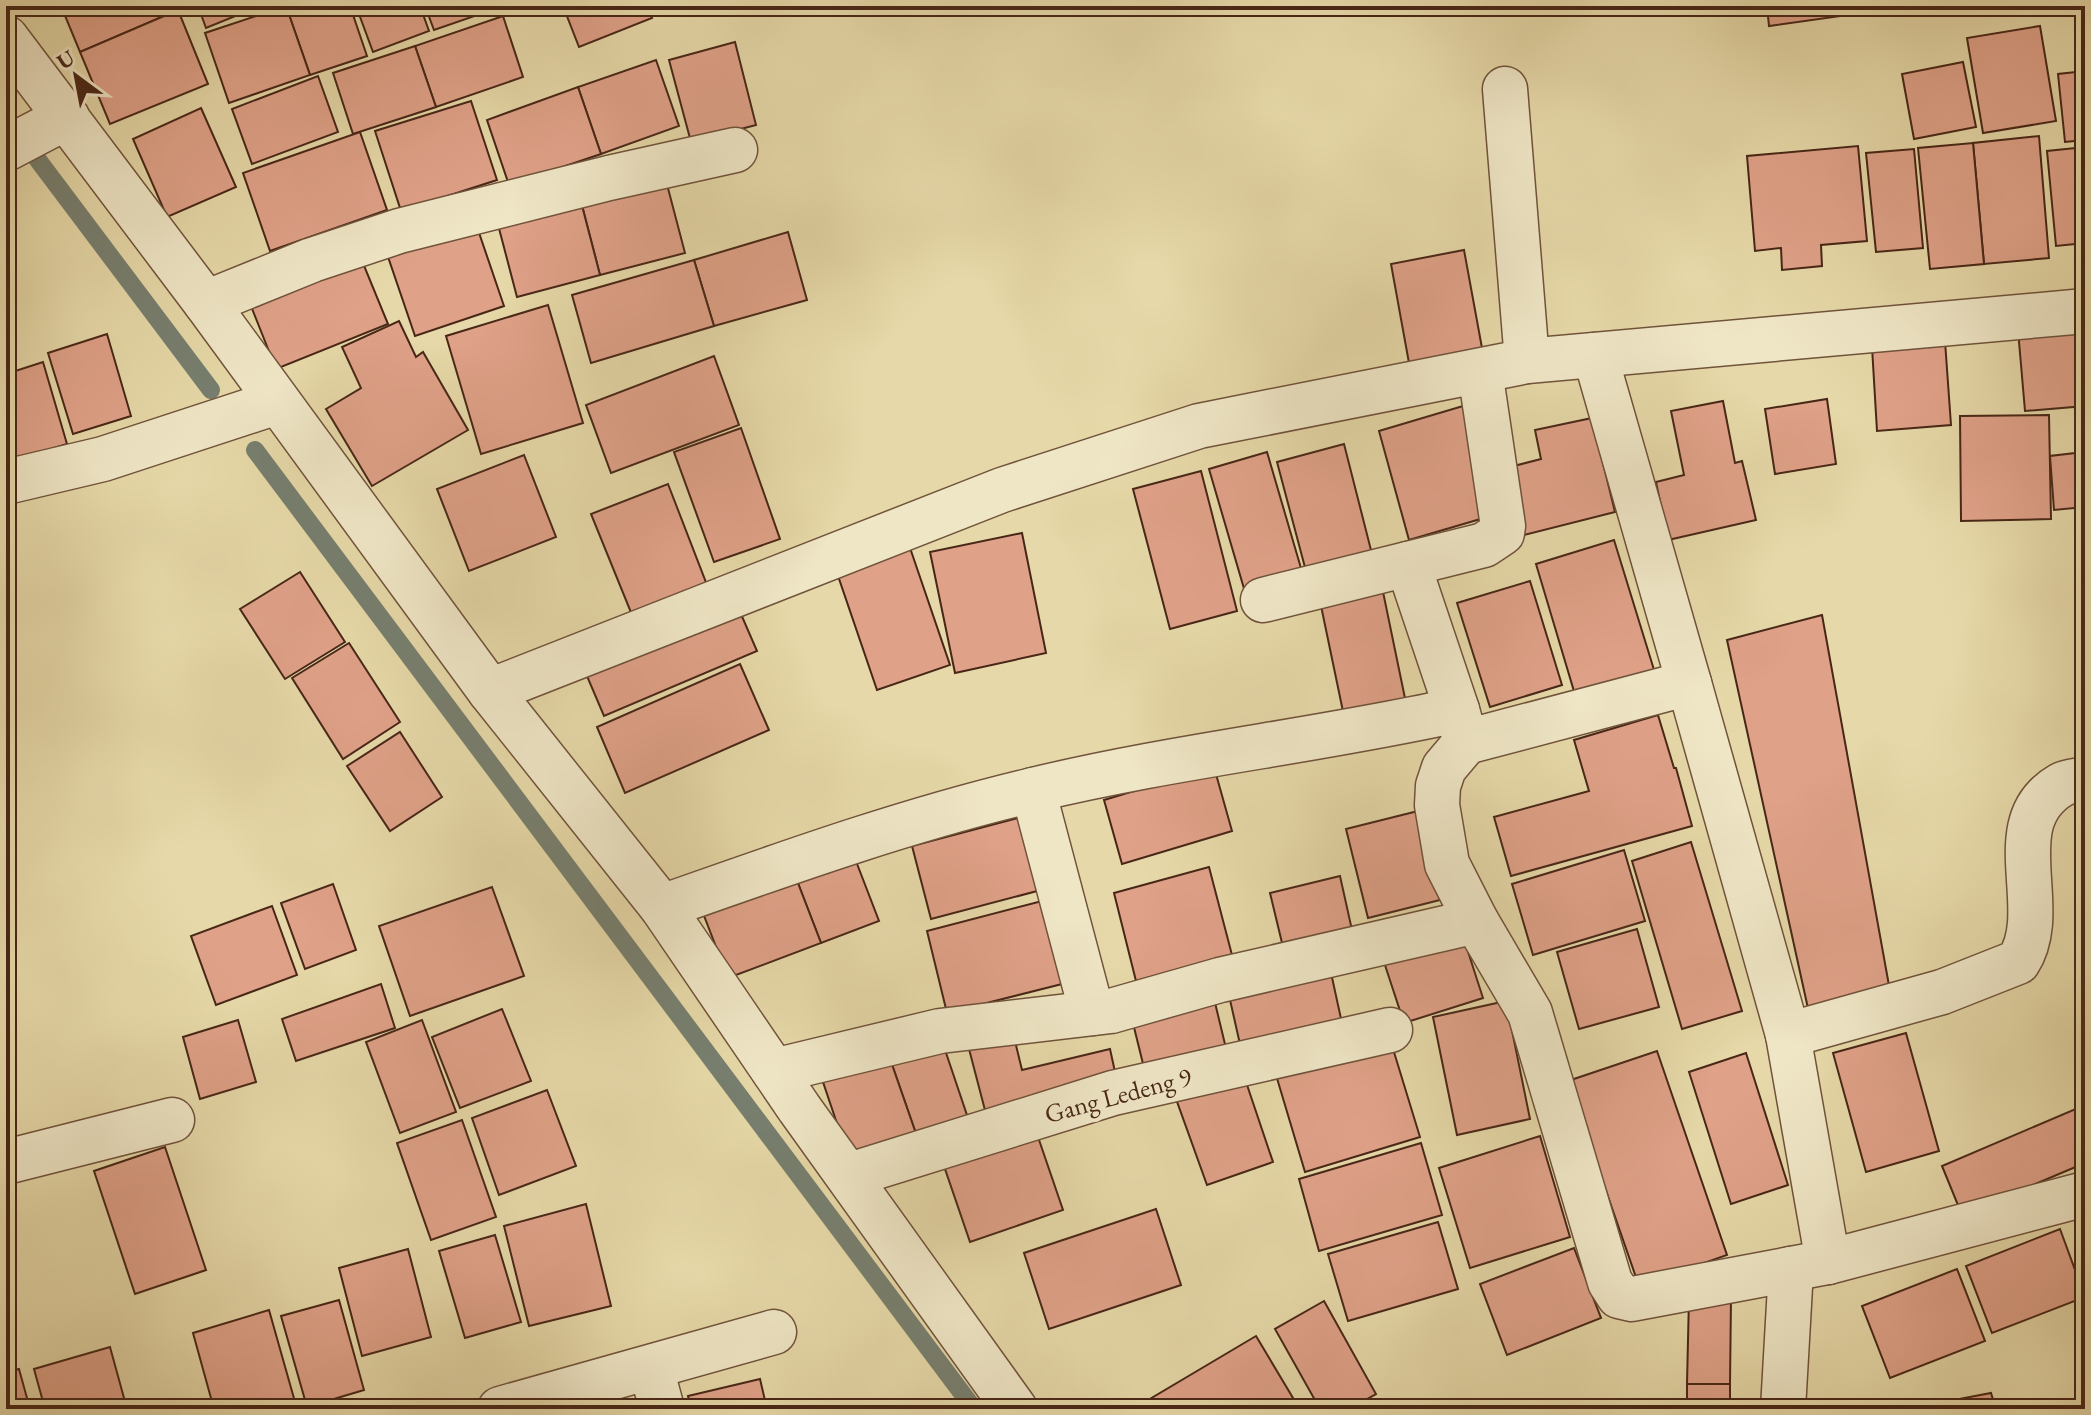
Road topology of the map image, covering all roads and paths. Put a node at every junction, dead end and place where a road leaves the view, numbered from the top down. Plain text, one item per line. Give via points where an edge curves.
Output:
1 (6, 38) edge
2 (1505, 89) dead end
3 (67, 117) junction
4 (6, 149) edge
5 (735, 150) dead end
6 (206, 303) junction
7 (2085, 311) edge
8 (1595, 355) junction
9 (1527, 361) junction
10 (1480, 371) junction
11 (277, 402) junction
12 (6, 482) edge
13 (1408, 564) junction
14 (1263, 600) dead end
15 (1689, 683) junction
16 (490, 691) junction
17 (1462, 726) junction
18 (2085, 779) edge
19 (1033, 790) junction
20 (662, 907) junction
21 (1476, 921) junction
22 (1092, 1013) junction
23 (1390, 1030) dead end
24 (1788, 1035) junction
25 (774, 1071) junction
26 (172, 1120) dead end
27 (6, 1162) edge
28 (850, 1175) junction
29 (2085, 1194) edge
30 (1810, 1266) junction
31 (774, 1332) dead end
32 (657, 1389) edge
33 (500, 1409) edge
34 (1015, 1409) edge
35 (1783, 1409) edge

1 - 3 street
2 - 9 street
3 - 4 street
3 - 6 street
5 - 6 street via 399,231
6 - 11 street
7 - 8 street
8 - 9 street
8 - 15 street
9 - 10 street
10 - 13 street via 1502,533 1484,545
10 - 16 street via 1199,426 1002,490
11 - 12 street via 103,459
11 - 16 street
13 - 14 street
13 - 17 street
15 - 17 street
15 - 24 street
16 - 20 street
17 - 19 street via 1373,728
17 - 21 street via 1438,786 1437,805 1447,864
18 - 24 street via 2062,784 2032,816 2031,919 2018,962 1950,990
19 - 20 street via 849,841
19 - 22 street
20 - 25 street
21 - 22 street
21 - 30 street via 1530,1013 1610,1282 1619,1296 1632,1299
22 - 25 street via 929,1033
23 - 28 street, Gang Ledeng 9 via 1113,1093
24 - 30 street
25 - 28 street
26 - 27 street
28 - 34 street
29 - 30 street
30 - 35 street via 1785,1341
31 - 32 street
32 - 33 street

